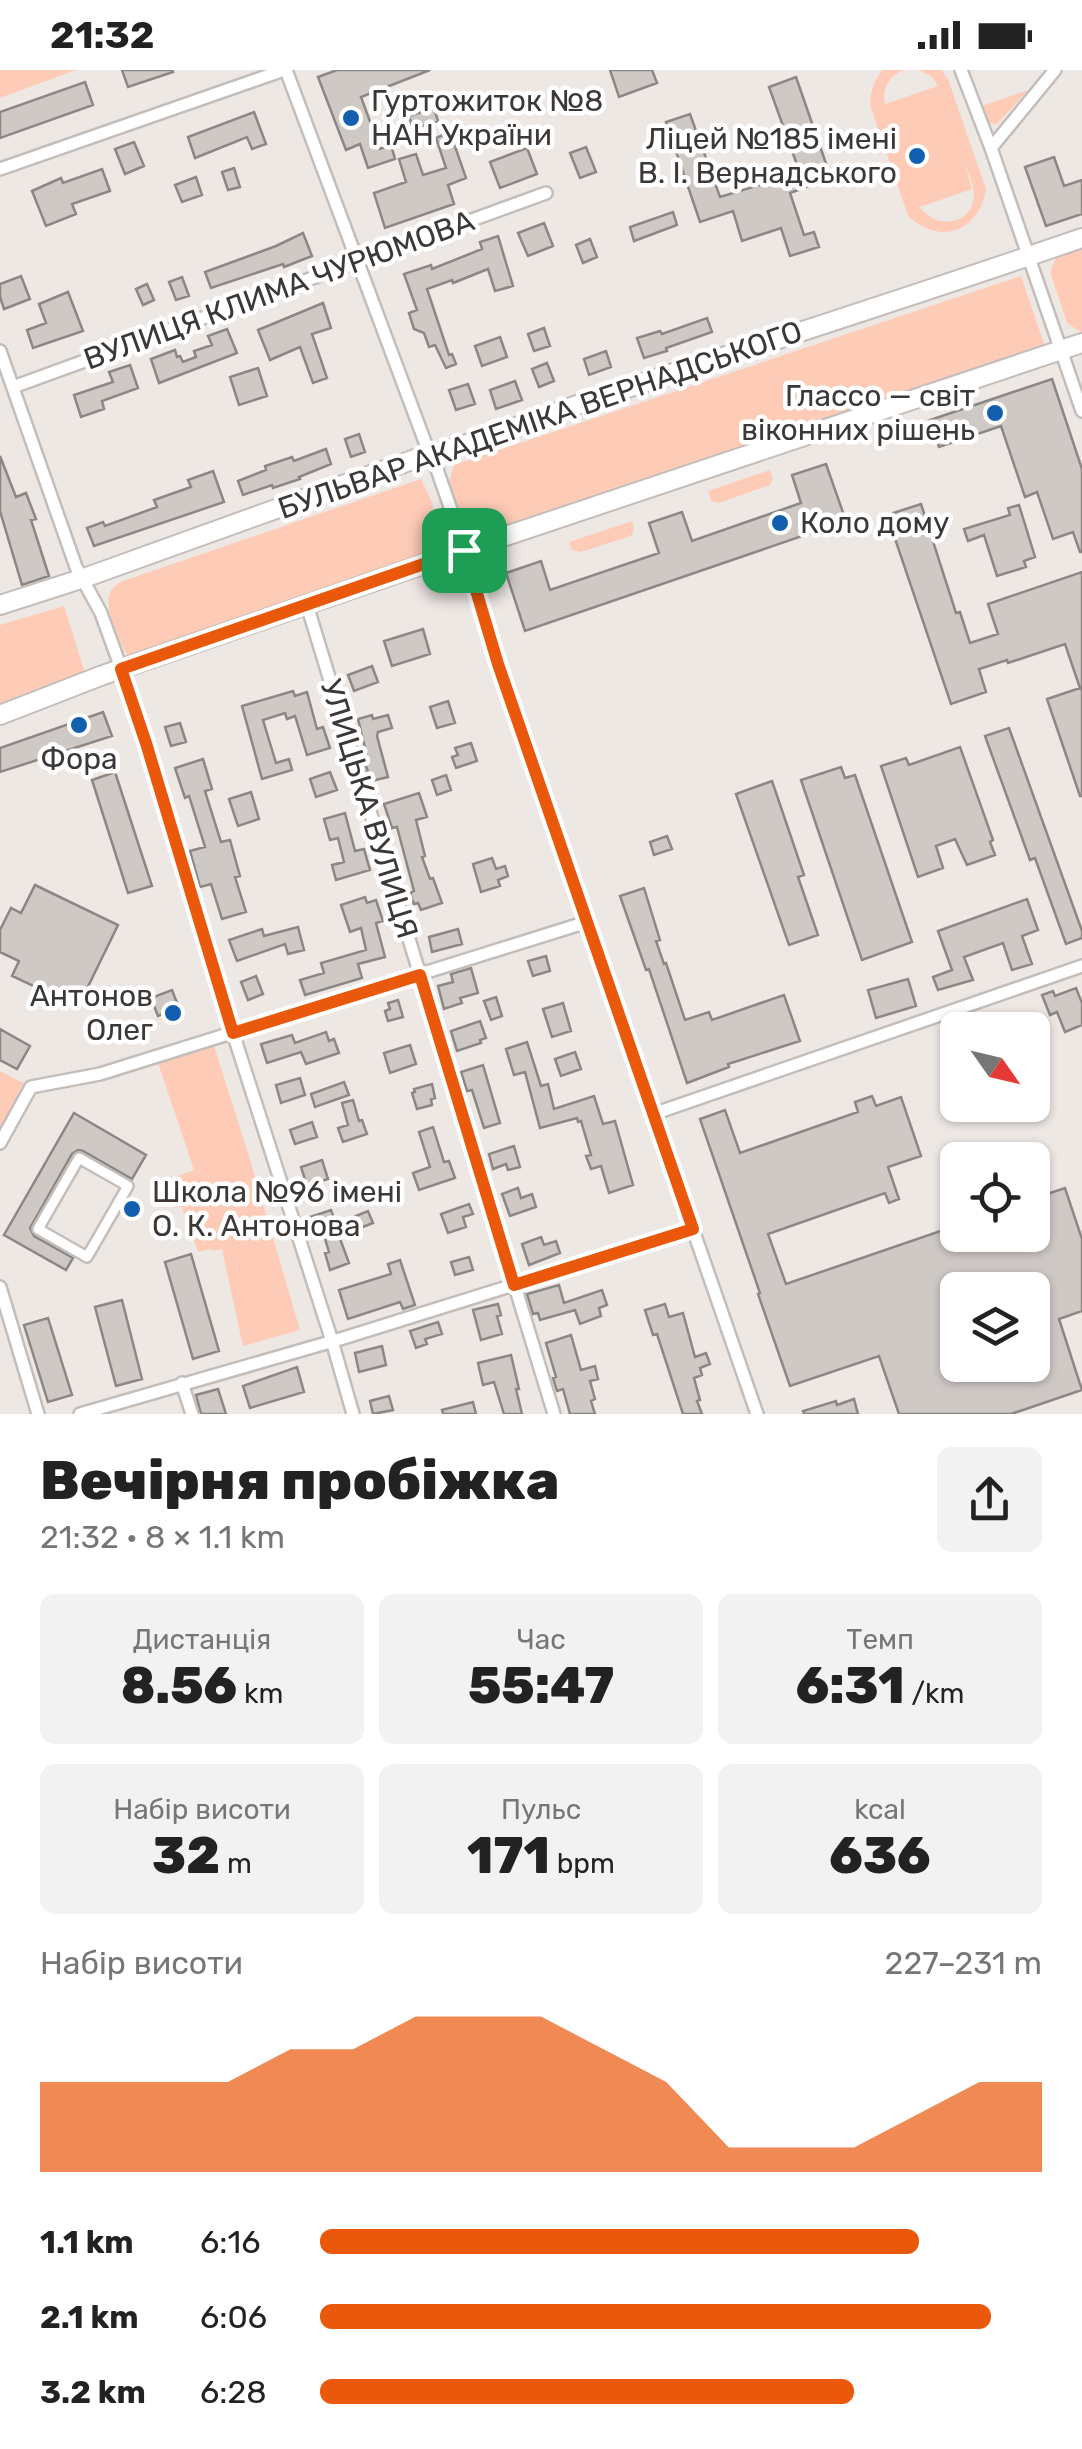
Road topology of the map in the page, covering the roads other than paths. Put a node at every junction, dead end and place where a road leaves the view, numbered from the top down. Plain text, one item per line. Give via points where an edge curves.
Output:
1 (285, 70) edge
2 (961, 70) edge
3 (1056, 70) edge
4 (991, 148) junction
5 (0, 169) edge
6 (546, 192) dead end
7 (1082, 238) edge
8 (1029, 256) junction
9 (358, 261) junction
10 (1082, 343) edge
11 (0, 350) edge
12 (1060, 351) junction
13 (13, 388) junction
14 (1082, 411) edge
15 (432, 454) junction
16 (464, 550) junction
17 (84, 578) junction
18 (0, 605) edge
19 (307, 606) junction
20 (121, 669) junction
21 (0, 715) edge
22 (587, 922) junction
23 (1082, 966) edge
24 (420, 975) junction
25 (233, 1033) junction
26 (653, 1114) junction
27 (0, 1143) edge
28 (79, 1158) joint
29 (693, 1229) junction
30 (514, 1285) junction
31 (0, 1287) edge
32 (332, 1341) junction
33 (182, 1383) junction
34 (38, 1414) edge
35 (80, 1414) edge
36 (192, 1414) edge
37 (353, 1414) edge
38 (554, 1414) edge
39 (757, 1414) edge

1 - 5 street
1 - 9 street
2 - 4 street
3 - 4 street
4 - 8 street
6 - 9 street, ВУЛИЦЯ КЛИМА ЧУРЮМОВА
7 - 8 main road, БУЛЬВАР АКАДЕМІКА ВЕРНАДСЬКОГО
8 - 12 street
8 - 15 main road, БУЛЬВАР АКАДЕМІКА ВЕРНАДСЬКОГО
9 - 13 street, ВУЛИЦЯ КЛИМА ЧУРЮМОВА
9 - 15 street
10 - 12 main road
11 - 13 street
12 - 14 street
12 - 16 main road
13 - 17 street
15 - 16 street
15 - 17 main road, БУЛЬВАР АКАДЕМІКА ВЕРНАДСЬКОГО
16 - 19 main road
16 - 22 street
17 - 18 main road, БУЛЬВАР АКАДЕМІКА ВЕРНАДСЬКОГО
17 - 20 street
19 - 20 main road
19 - 24 street, УЛИЦЬКА ВУЛИЦЯ
20 - 21 main road
20 - 25 street
22 - 24 street
22 - 26 street
23 - 26 street
24 - 25 street
24 - 30 street, УЛИЦЬКА ВУЛИЦЯ
25 - 27 street via 100,1074 31,1087
25 - 32 street
26 - 29 street
28 - 28 street via 38,1229 87,1257 128,1186
29 - 30 street
29 - 39 street
30 - 32 street
30 - 38 street, УЛИЦЬКА ВУЛИЦЯ
31 - 34 street
32 - 33 street
32 - 37 street
33 - 35 street
33 - 36 street

